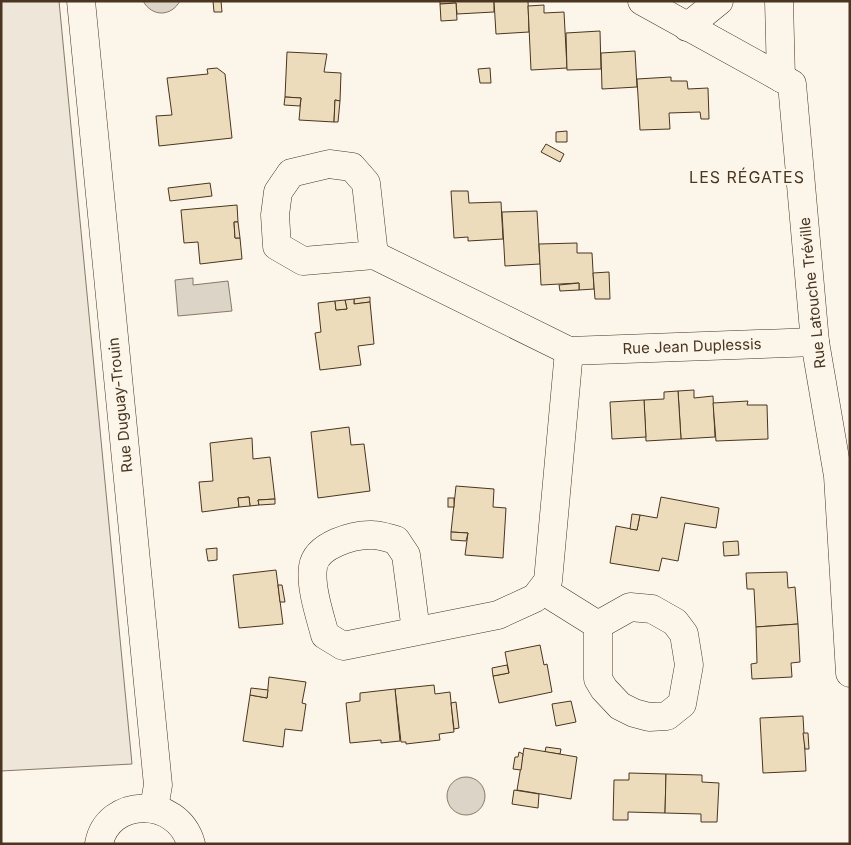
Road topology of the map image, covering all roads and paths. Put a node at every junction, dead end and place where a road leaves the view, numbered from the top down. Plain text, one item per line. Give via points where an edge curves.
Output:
1 (81, 1) edge
2 (642, 1) edge
3 (719, 1) edge
4 (778, 1) edge
5 (687, 27) junction
6 (781, 78) junction
7 (374, 255) dead end
8 (815, 342) junction
9 (568, 350) junction
10 (844, 476) edge
11 (542, 590) junction
12 (598, 625) dead end
13 (416, 631) junction
14 (850, 673) edge
15 (154, 808) junction
16 (99, 844) edge
17 (191, 844) edge

1 - 15 street, Rue Duguay-Trouin via 158,785
2 - 5 street, Rue Latouche Tréville
3 - 5 street
4 - 6 street
5 - 6 street, Rue Latouche Tréville
6 - 8 street, Rue Latouche Tréville via 792,84
7 - 9 street, Rue Jean Duplessis
8 - 9 street, Rue Jean Duplessis
8 - 10 street, Rue Latouche Tréville
9 - 11 street via 548,581
10 - 14 street, Rue Latouche Tréville
11 - 12 street
11 - 13 street via 535,598 498,614
13 - 13 street via 344,646 325,635 315,597 313,566 321,552 341,540 373,535 396,540 406,555
15 - 16 street via 137,808 122,814 108,824
15 - 17 street via 180,824

